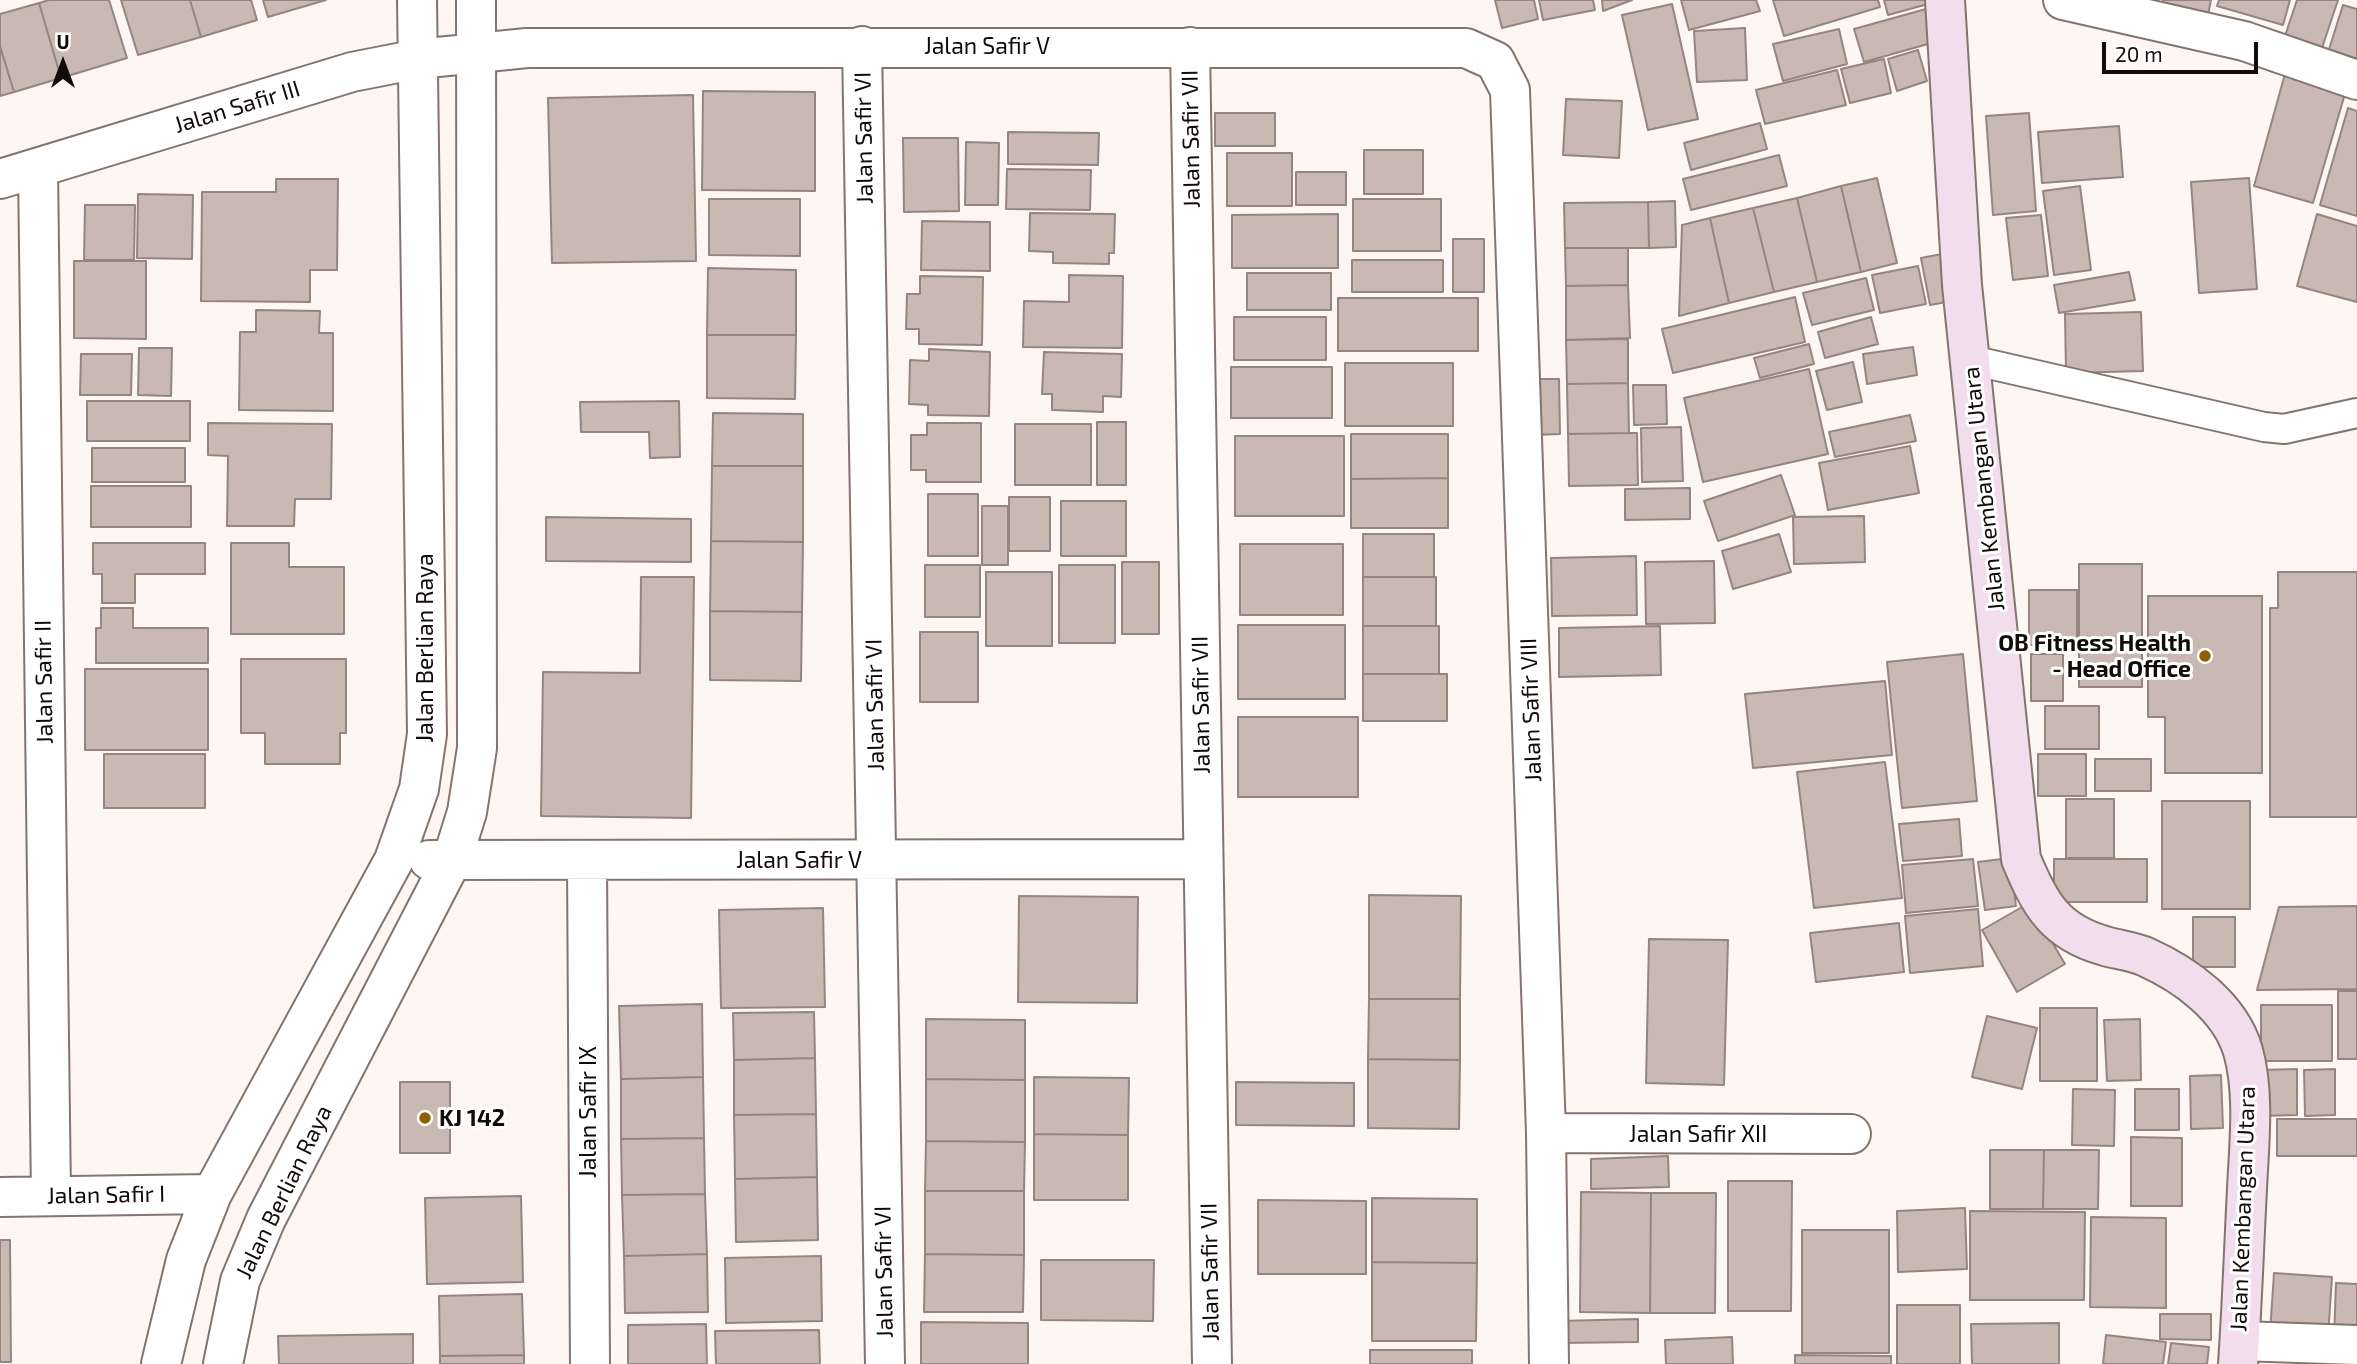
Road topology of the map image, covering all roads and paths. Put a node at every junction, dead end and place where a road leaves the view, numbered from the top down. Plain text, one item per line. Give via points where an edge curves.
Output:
1 (417, 0) edge
2 (475, 0) edge
3 (1945, 0) edge
4 (2063, 0) edge
5 (862, 46) junction
6 (1190, 47) junction
7 (477, 51) junction
8 (418, 59) junction
9 (1495, 61) joint
10 (2357, 80) edge
11 (38, 168) junction
12 (0, 179) edge
13 (1971, 360) junction
14 (2357, 413) edge
15 (877, 859) junction
16 (1203, 859) junction
17 (394, 860) junction
18 (453, 860) junction
19 (587, 860) junction
20 (1546, 1133) junction
21 (1851, 1134) dead end
22 (212, 1194) junction
23 (51, 1196) junction
24 (0, 1197) edge
25 (2357, 1345) edge
26 (2239, 1352) edge
27 (160, 1364) edge
28 (223, 1364) edge
29 (590, 1364) edge
30 (885, 1364) edge
31 (1212, 1364) edge
32 (1549, 1364) edge

1 - 8 street, Jalan Berlian Raya
2 - 7 street, Jalan Berlian Raya
3 - 13 street, Jalan Kembangan Utara via 1962,285
4 - 10 street via 2244,41
5 - 6 street, Jalan Safir V
5 - 7 street, Jalan Safir V
5 - 15 street, Jalan Safir VI
6 - 9 street, Jalan Safir V via 1466,48
6 - 16 street, Jalan Safir VII
7 - 8 street, Jalan Safir III
7 - 18 street, Jalan Berlian Raya via 477,748 467,812
8 - 11 street, Jalan Safir III via 352,72
8 - 17 street, Jalan Berlian Raya via 428,734 419,789
9 - 20 street, Jalan Safir VIII via 1510,90
11 - 12 street, Jalan Safir III
11 - 23 street, Jalan Safir II
13 - 14 lane via 2264,427 2284,429
13 - 26 street, Jalan Kembangan Utara via 2021,859 2037,899 2061,927 2144,956 2179,975 2228,1020 2242,1050 2248,1083 2248,1156
15 - 16 street, Jalan Safir V
15 - 19 street, Jalan Safir V
15 - 30 street, Jalan Safir VI
16 - 31 street, Jalan Safir VII
17 - 18 street, Jalan Safir V
17 - 22 street, Jalan Berlian Raya
18 - 19 street, Jalan Safir V
18 - 28 street, Jalan Berlian Raya via 266,1219 240,1281
19 - 29 street, Jalan Safir IX
20 - 21 street, Jalan Safir XII
20 - 32 street, Jalan Safir VIII
22 - 23 street, Jalan Safir I
22 - 27 street, Jalan Berlian Raya via 186,1260
23 - 24 street, Jalan Safir I
25 - 26 street

